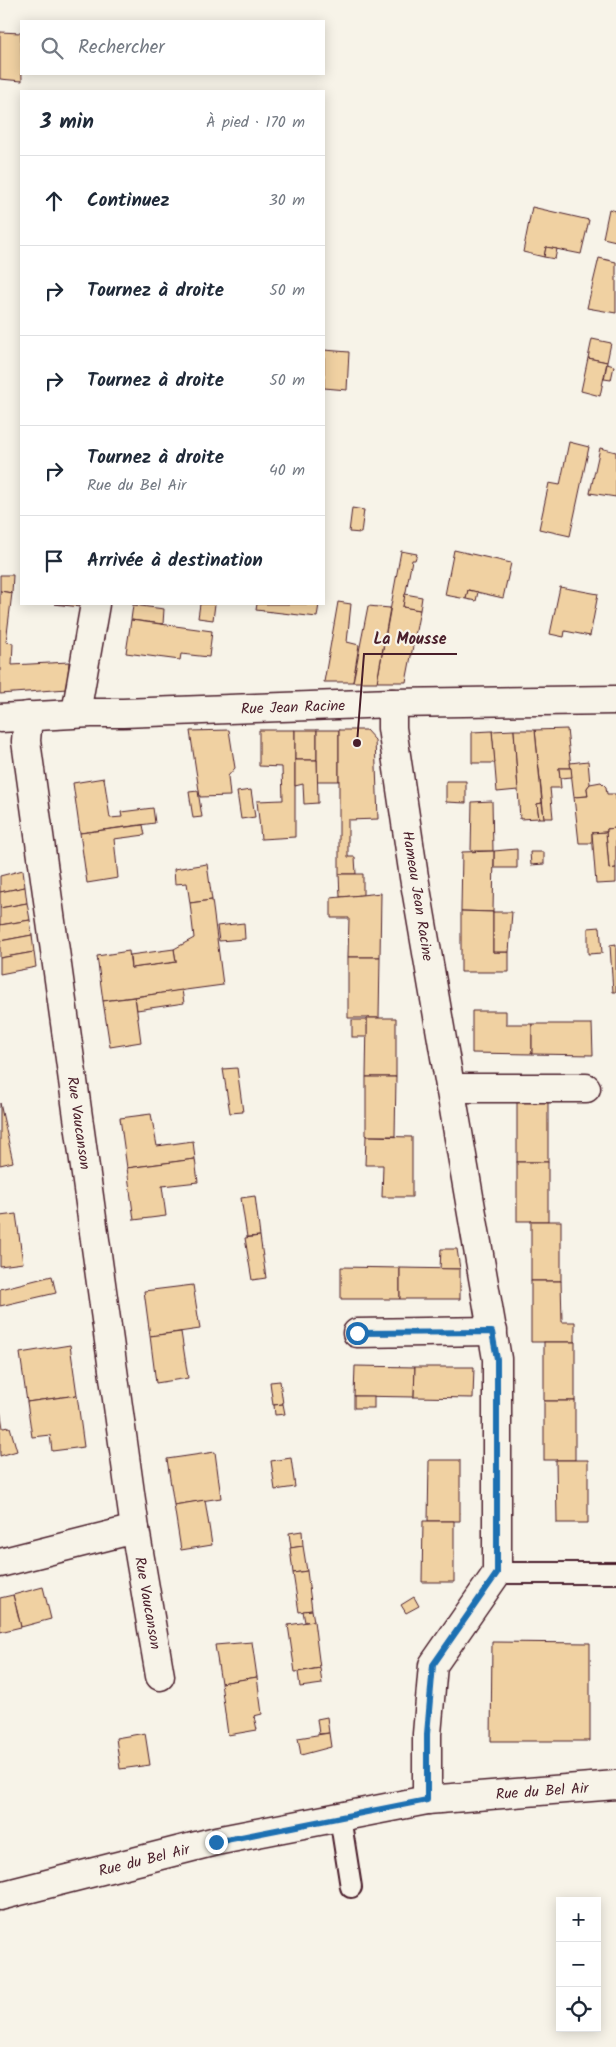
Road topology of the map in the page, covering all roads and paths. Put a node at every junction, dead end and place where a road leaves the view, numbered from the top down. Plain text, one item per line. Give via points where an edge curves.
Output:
1 (95, 605) edge
2 (616, 700) edge
3 (392, 703) junction
4 (76, 714) junction
5 (28, 716) junction
6 (0, 718) edge
7 (450, 1088) junction
8 (586, 1088) dead end
9 (492, 1332) junction
10 (357, 1333) dead end
11 (135, 1529) junction
12 (0, 1563) edge
13 (497, 1573) junction
14 (616, 1574) edge
15 (160, 1676) dead end
16 (616, 1785) edge
17 (427, 1800) junction
18 (340, 1817) junction
19 (351, 1887) dead end
20 (0, 1896) edge

1 - 4 street
2 - 3 street, Rue Jean Racine
3 - 4 street, Rue Jean Racine
3 - 7 street, Hameau Jean Racine via 392,728 414,877
4 - 5 street, Rue Jean Racine
5 - 6 street, Rue Jean Racine
5 - 11 street, Rue Vaucanson via 26,741
7 - 8 street
7 - 9 street, Hameau Jean Racine
9 - 10 street
9 - 13 street, Hameau Jean Racine via 497,1359
11 - 12 street
11 - 15 street, Rue Vaucanson
13 - 14 lane
13 - 17 street via 433,1665 427,1734
16 - 17 street, Rue du Bel Air
17 - 18 street, Rue du Bel Air
18 - 19 lane
18 - 20 street, Rue du Bel Air via 216,1842

